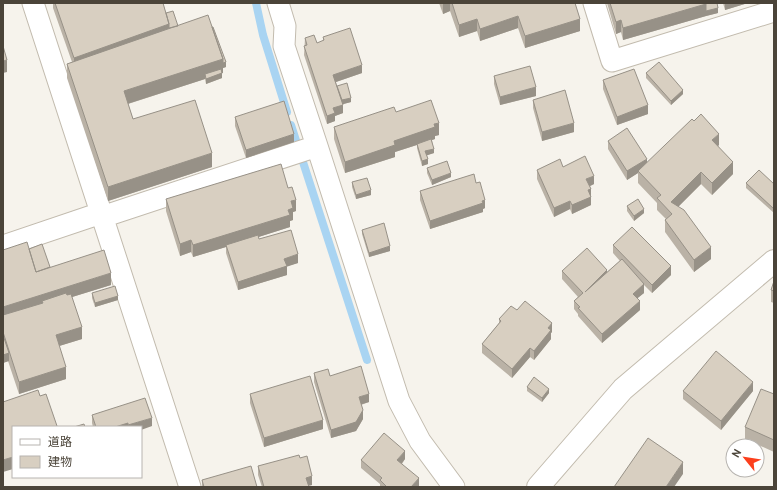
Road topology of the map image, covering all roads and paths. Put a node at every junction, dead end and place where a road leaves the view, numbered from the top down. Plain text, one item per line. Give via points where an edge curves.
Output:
1 (33, 3) edge
2 (278, 3) edge
3 (594, 3) edge
4 (774, 11) edge
5 (307, 150) junction
6 (101, 215) junction
7 (3, 246) edge
8 (774, 261) edge
9 (190, 487) edge
10 (454, 487) edge
11 (538, 487) edge

1 - 6 street
2 - 5 street via 285,26 284,46
3 - 4 street via 612,61
5 - 6 street
5 - 10 street via 399,401 420,441
6 - 7 street
6 - 9 street
8 - 11 street via 623,389

